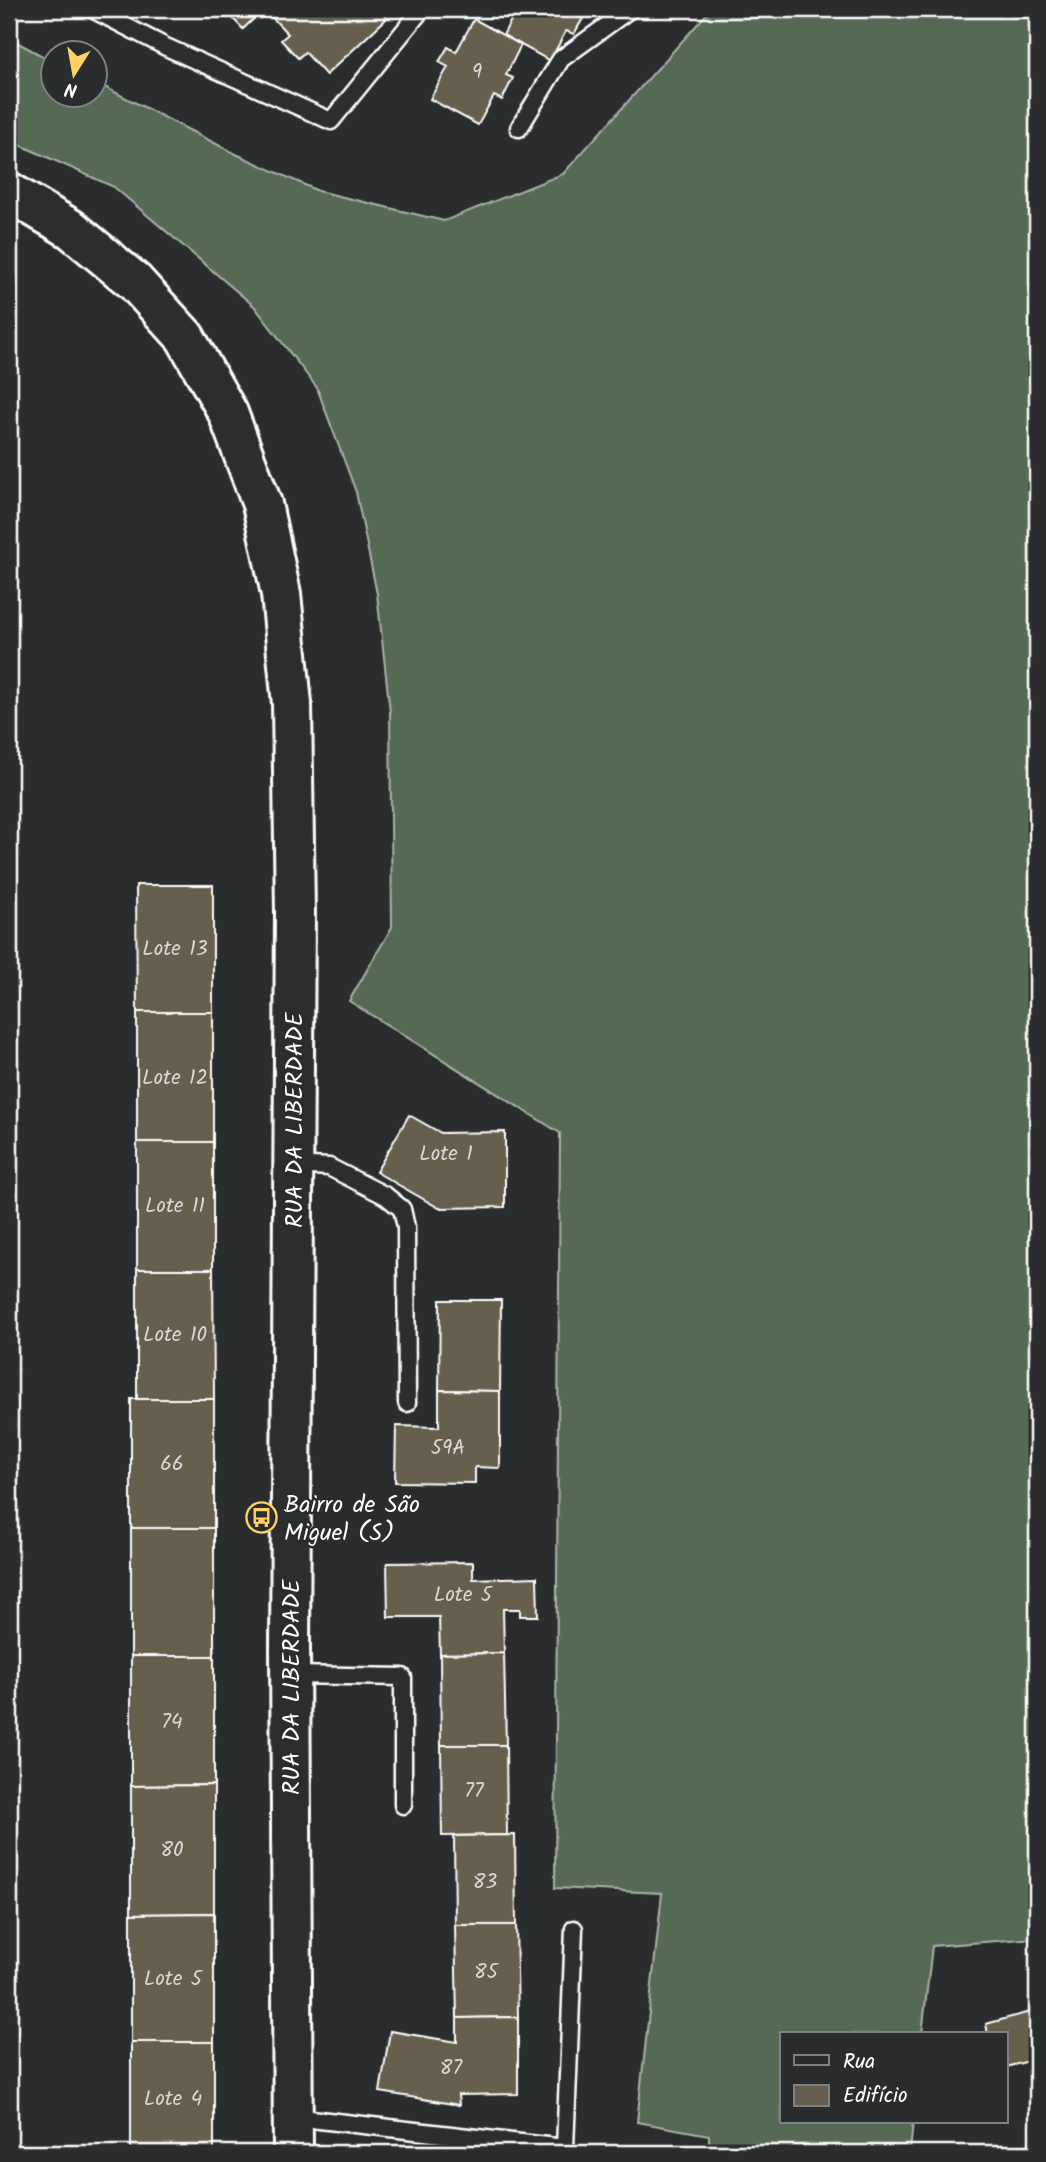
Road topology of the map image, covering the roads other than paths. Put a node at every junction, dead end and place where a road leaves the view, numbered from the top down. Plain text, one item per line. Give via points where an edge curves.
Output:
1 (92, 9) edge
2 (422, 9) edge
3 (630, 9) edge
4 (519, 128) dead end
5 (9, 192) edge
6 (293, 1165) junction
7 (407, 1403) dead end
8 (291, 1675) junction
9 (403, 1805) dead end
10 (574, 1929) dead end
11 (293, 2135) edge
12 (571, 2150) edge

1 - 2 lane via 331,121
3 - 4 lane via 561,59
5 - 6 street, RUA DA LIBERDADE via 82,238 135,282 184,337 228,413 262,504 281,594 292,704
6 - 7 lane via 329,1167 402,1209 406,1227
6 - 8 street, RUA DA LIBERDADE
8 - 9 lane via 403,1677
8 - 11 street, RUA DA LIBERDADE
10 - 12 lane
11 - 12 lane

